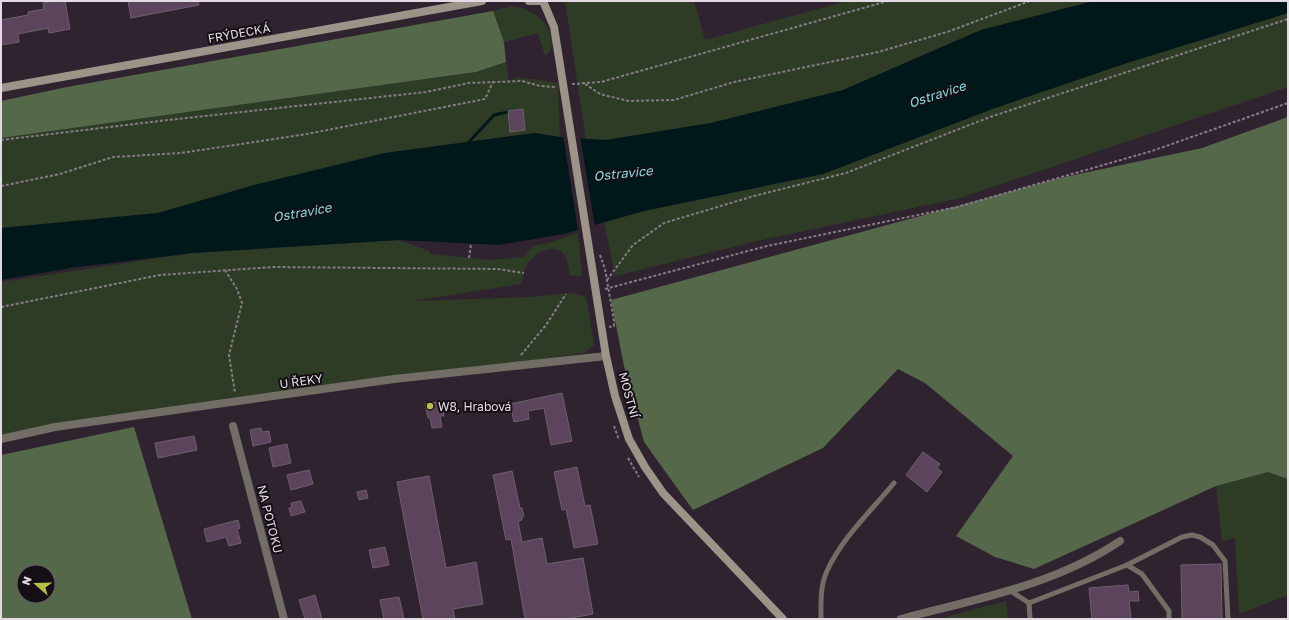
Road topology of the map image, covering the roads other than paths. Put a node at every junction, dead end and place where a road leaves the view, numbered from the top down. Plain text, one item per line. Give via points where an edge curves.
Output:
1 (482, 1) edge
2 (529, 1) edge
3 (541, 1) edge
4 (1, 88) edge
5 (606, 356) junction
6 (233, 426) dead end
7 (1, 439) edge
8 (894, 483) dead end
9 (1120, 541) dead end
10 (1127, 565) junction
11 (1009, 590) junction
12 (1029, 603) junction
13 (284, 619) edge
14 (783, 619) edge
15 (821, 619) edge
16 (901, 619) edge
17 (1030, 619) edge
18 (1170, 619) edge
19 (1228, 619) edge

1 - 4 main road, FRÝDECKÁ
2 - 3 main road
3 - 5 main road, MOSTNÍ via 554,27
5 - 7 street, U ŘEKY via 394,379 55,427
5 - 14 main road, MOSTNÍ via 615,396 629,439 645,467 663,493
6 - 13 street, NA POTOKU
8 - 15 lane via 841,548 827,572 820,596
9 - 11 street via 1074,568 1040,582
10 - 12 lane
10 - 18 lane via 1142,574 1169,611
10 - 19 lane via 1182,537 1200,537 1213,545 1226,561
11 - 12 lane
11 - 16 street
12 - 17 lane

